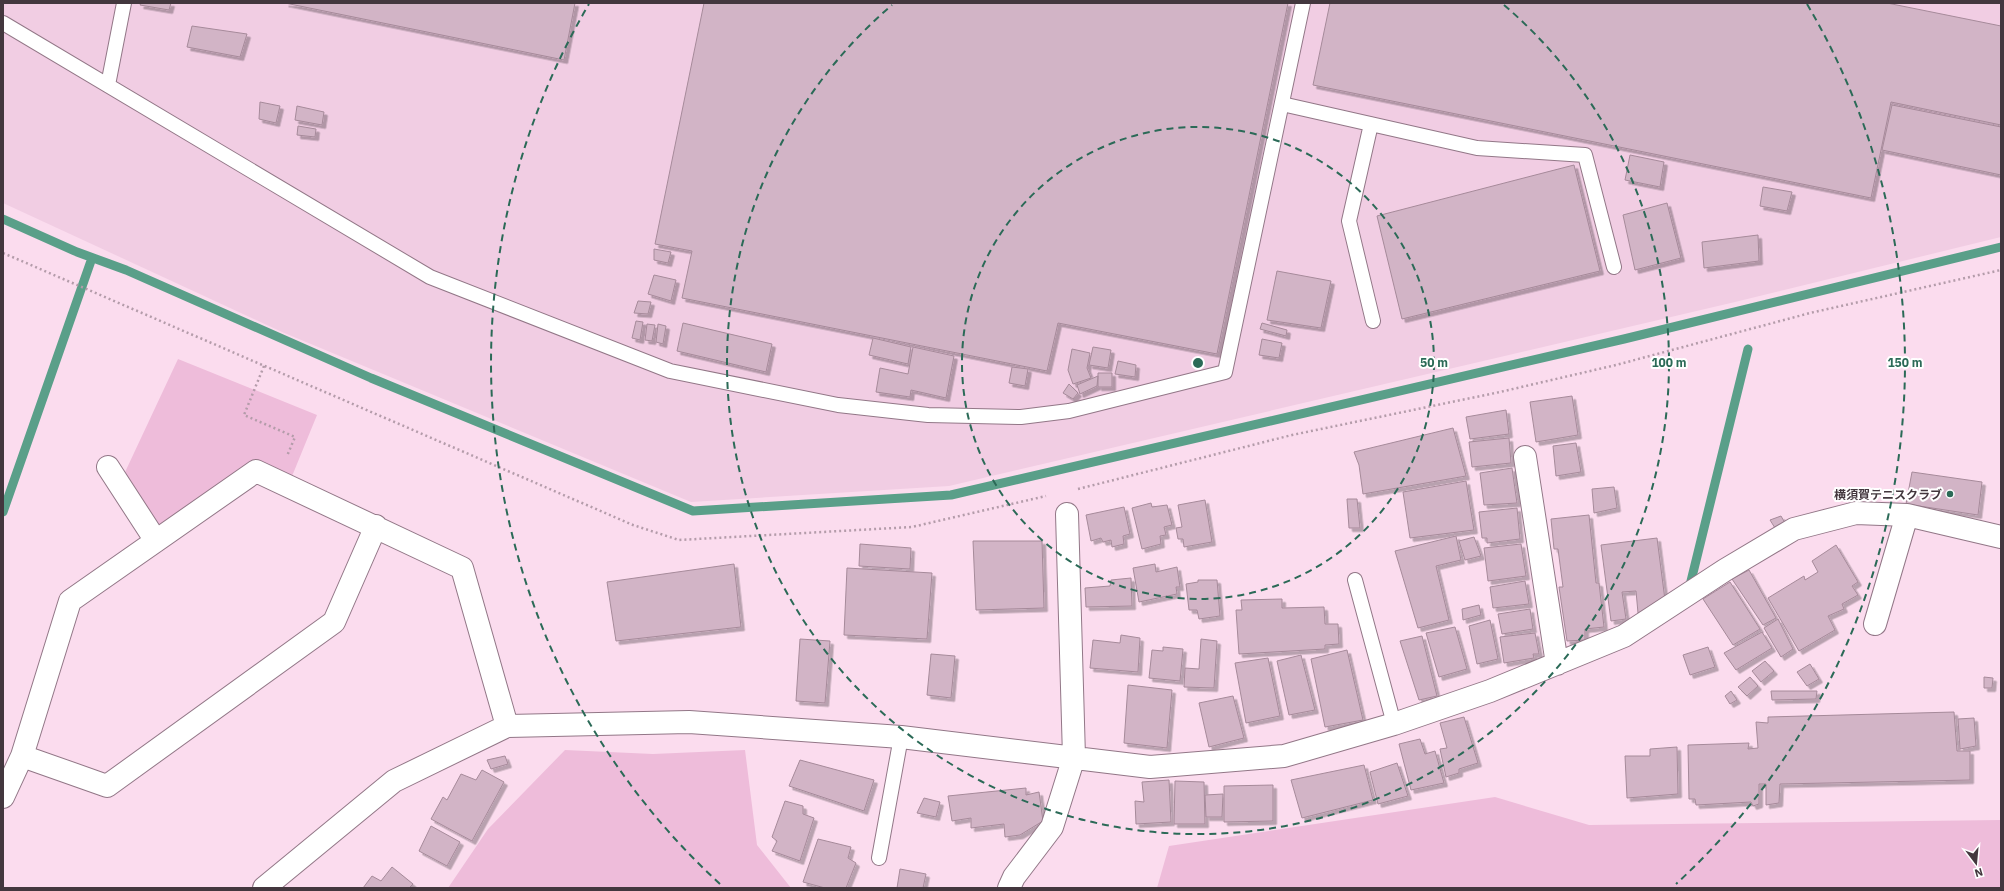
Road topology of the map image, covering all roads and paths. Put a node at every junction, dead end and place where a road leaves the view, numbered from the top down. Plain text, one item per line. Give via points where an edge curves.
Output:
1 (124, 3) edge
2 (1303, 3) edge
3 (3, 23) edge
4 (108, 85) junction
5 (1282, 104) junction
6 (1371, 124) junction
7 (3, 253) edge
8 (1614, 267) dead end
9 (1373, 321) dead end
10 (184, 331) dead end
11 (264, 366) dead end
12 (1525, 457) dead end
13 (108, 467) dead end
14 (277, 481) junction
15 (1066, 514) dead end
16 (1907, 515) junction
17 (376, 526) junction
18 (2001, 537) edge
19 (156, 541) junction
20 (1354, 580) dead end
21 (1875, 624) dead end
22 (1557, 664) junction
23 (1394, 724) junction
24 (507, 726) junction
25 (901, 737) junction
26 (22, 756) junction
27 (1074, 757) junction
28 (3, 797) edge
29 (879, 858) dead end
30 (264, 888) edge
31 (1009, 888) edge

1 - 4 lane
2 - 5 lane
3 - 4 lane
4 - 5 lane via 430,277 670,371 838,405 928,415 1021,417 1069,411 1225,372
5 - 6 lane
6 - 8 lane via 1477,148 1585,155
6 - 9 lane via 1349,221
7 - 10 path
11 - 14 path via 244,415 295,437
12 - 22 street
13 - 19 street
14 - 17 street
14 - 19 street via 256,471
15 - 27 street
16 - 18 street
16 - 21 street
16 - 22 street via 1856,513 1794,529 1624,636
17 - 24 street via 462,568
17 - 26 street via 334,622 107,786
19 - 26 street via 70,601
20 - 23 lane
22 - 23 street via 1490,691
23 - 27 street via 1284,756 1150,768
24 - 25 street via 689,722
24 - 30 street via 394,781
25 - 27 street
25 - 29 lane
26 - 28 street
27 - 31 street via 1052,826 1014,877

